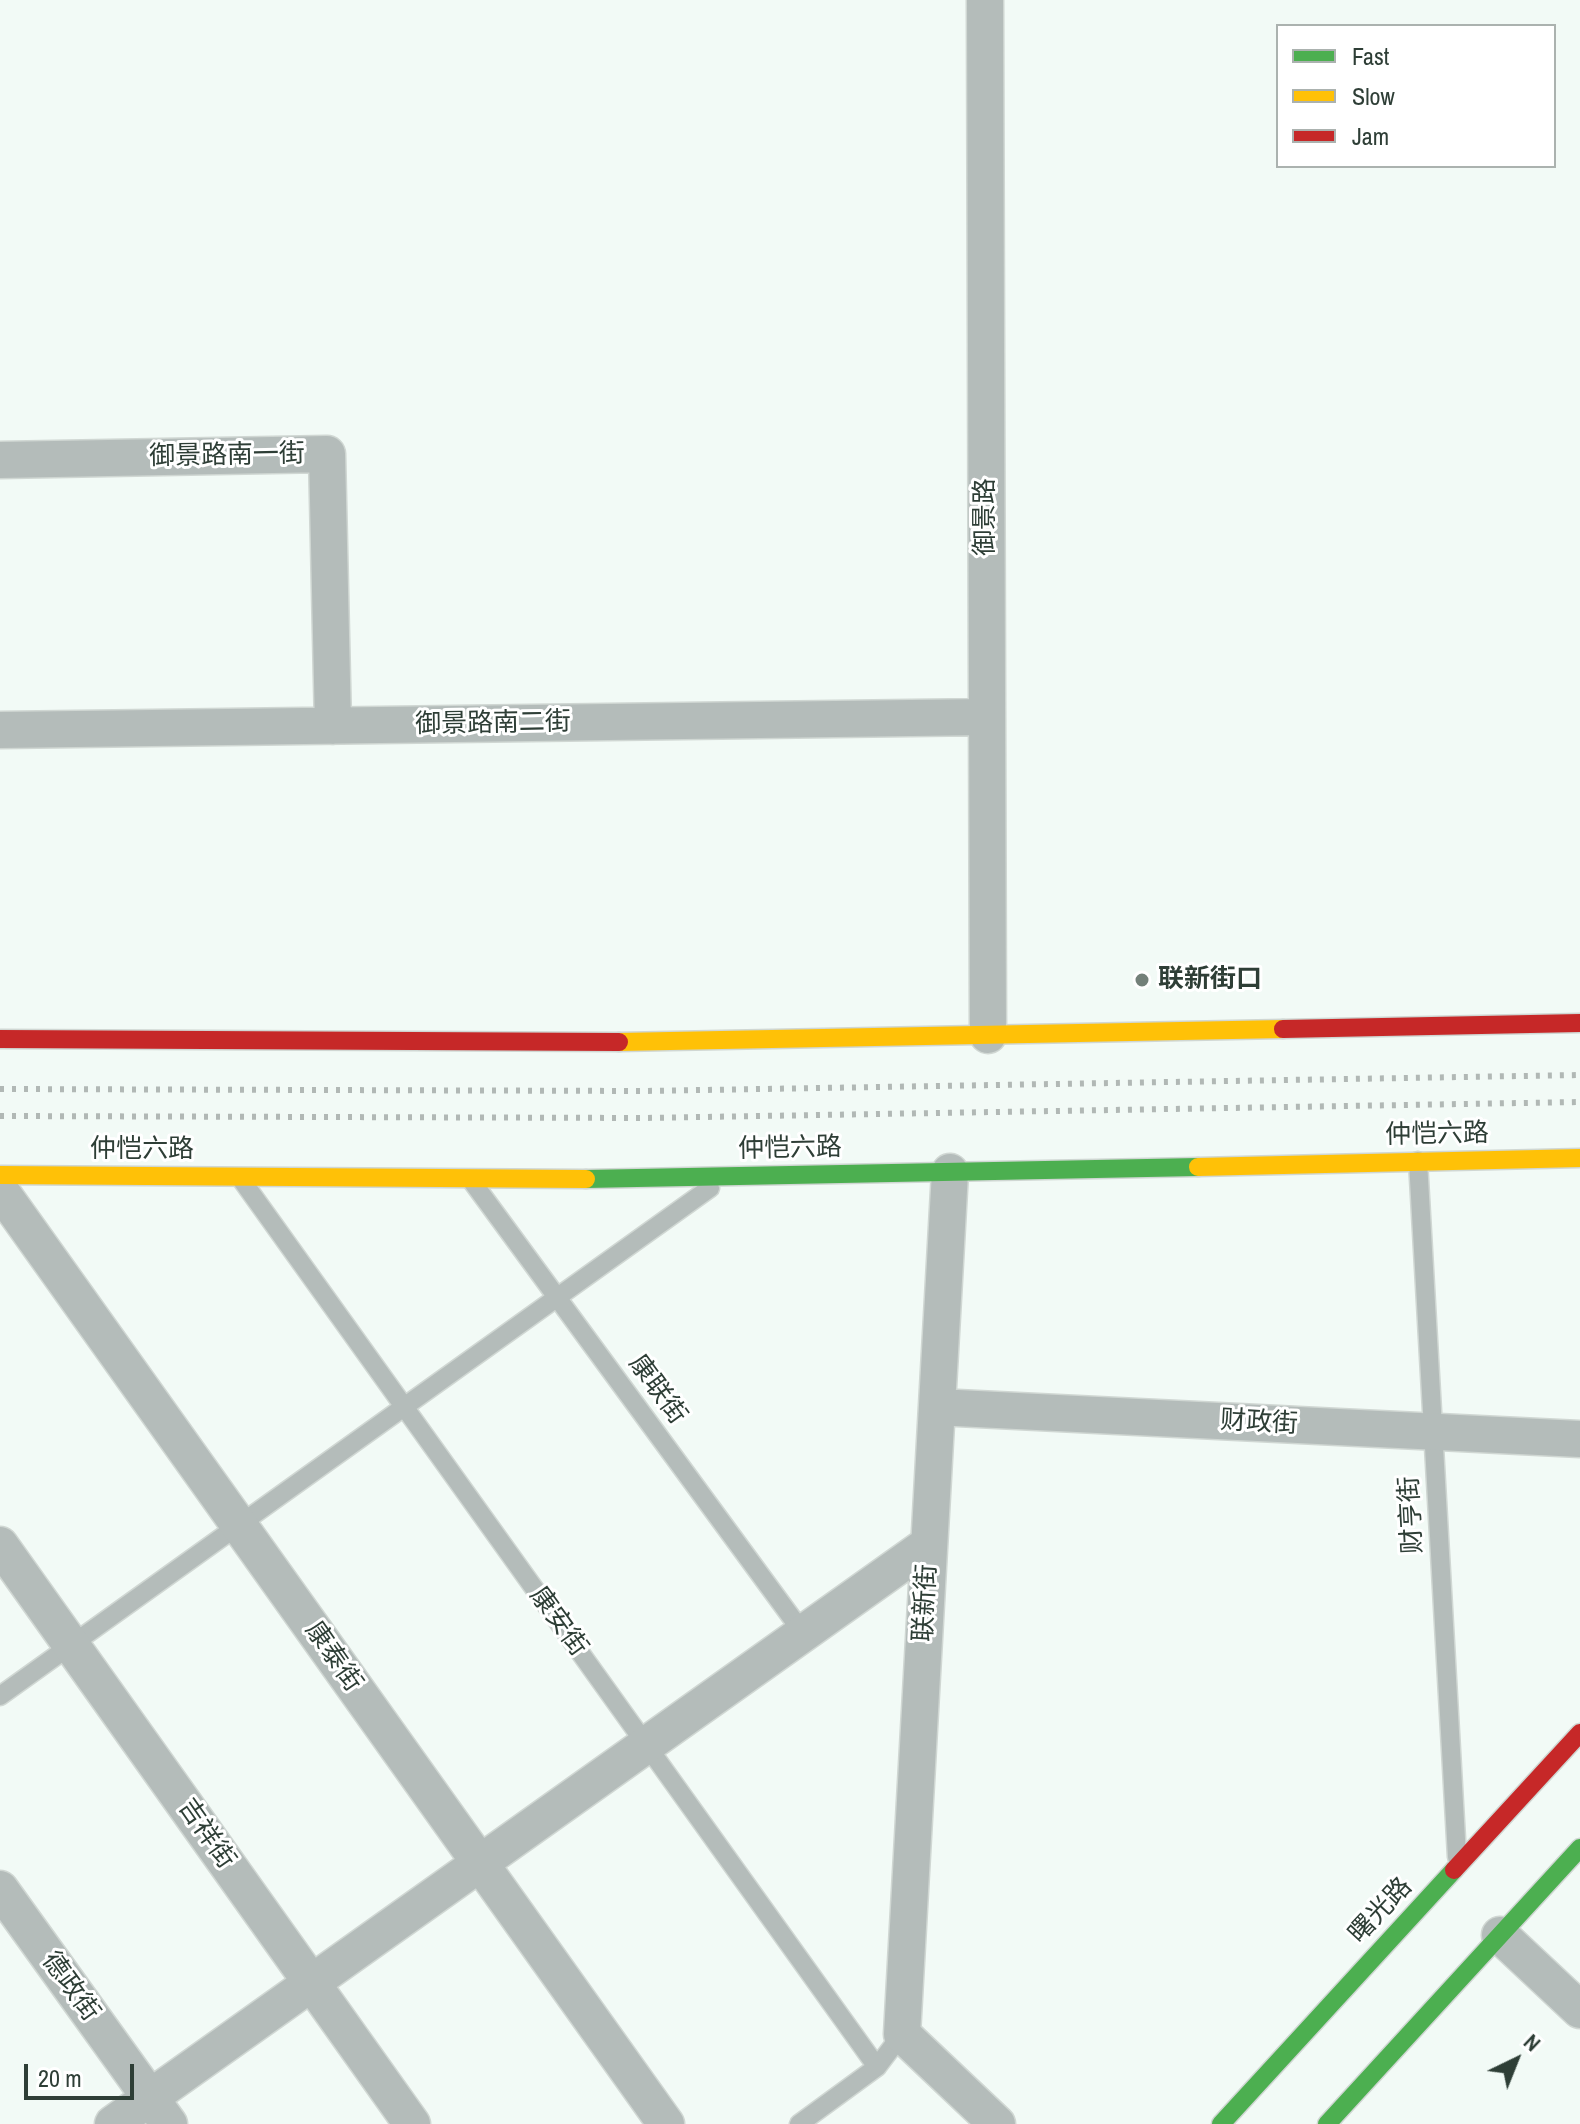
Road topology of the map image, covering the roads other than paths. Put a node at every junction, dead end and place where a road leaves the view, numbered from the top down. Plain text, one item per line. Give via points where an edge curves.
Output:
1 (985, 0) edge
2 (0, 460) edge
3 (987, 717) junction
4 (333, 726) junction
5 (0, 730) edge
6 (1580, 1023) edge
7 (988, 1035) junction
8 (0, 1039) edge
9 (1580, 1158) edge
10 (1418, 1161) junction
11 (950, 1172) junction
12 (240, 1176) junction
13 (470, 1177) junction
14 (725, 1177) junction
15 (1, 1190) edge
16 (557, 1297) junction
17 (404, 1406) junction
18 (937, 1407) junction
19 (1434, 1432) junction
20 (1580, 1439) edge
21 (239, 1525) junction
22 (929, 1544) junction
23 (0, 1545) edge
24 (803, 1633) junction
25 (71, 1645) junction
26 (0, 1696) edge
27 (1580, 1733) edge
28 (647, 1745) junction
29 (1580, 1848) edge
30 (480, 1863) junction
31 (1457, 1867) junction
32 (0, 1889) edge
33 (1500, 1935) junction
34 (312, 1983) junction
35 (1580, 2010) edge
36 (902, 2034) junction
37 (877, 2067) junction
38 (159, 2111) edge
39 (113, 2124) edge
40 (412, 2124) edge
41 (666, 2124) edge
42 (799, 2124) edge
43 (997, 2124) edge
44 (1221, 2124) edge
45 (1327, 2124) edge

1 - 3 street, 御景路
2 - 4 street, 御景路南一街 via 327,454
3 - 4 street, 御景路南二街
3 - 7 street, 御景路
4 - 5 street, 御景路南二街
6 - 7 main road
7 - 8 main road via 642,1042
9 - 10 main road, 仲恺六路
10 - 11 main road, 仲恺六路
10 - 19 lane, 财亨街
11 - 14 main road, 仲恺六路
11 - 18 street, 联新街
12 - 13 main road, 仲恺六路
12 - 15 main road, 仲恺六路
12 - 17 lane, 康安街
13 - 14 main road, 仲恺六路
13 - 16 lane, 康联街
14 - 16 lane
15 - 21 street, 康泰街
16 - 17 lane
16 - 24 lane, 康联街
17 - 21 lane
17 - 28 lane, 康安街
18 - 19 street, 财政街
18 - 22 street, 联新街
19 - 20 street, 财政街
19 - 31 lane, 财亨街
21 - 25 lane
21 - 30 street, 康泰街
22 - 24 street
22 - 36 street, 联新街
23 - 25 street, 吉祥街
24 - 28 street
25 - 26 lane
25 - 34 street, 吉祥街
27 - 31 main road, 曙光路
28 - 30 street
28 - 37 lane, 康安街
29 - 33 main road
30 - 34 street
30 - 41 street, 康泰街
31 - 44 main road, 曙光路
32 - 38 street, 德政街
33 - 35 street
33 - 45 main road
34 - 38 street
34 - 40 street, 吉祥街
36 - 37 lane
36 - 43 street
37 - 42 lane
38 - 39 street

